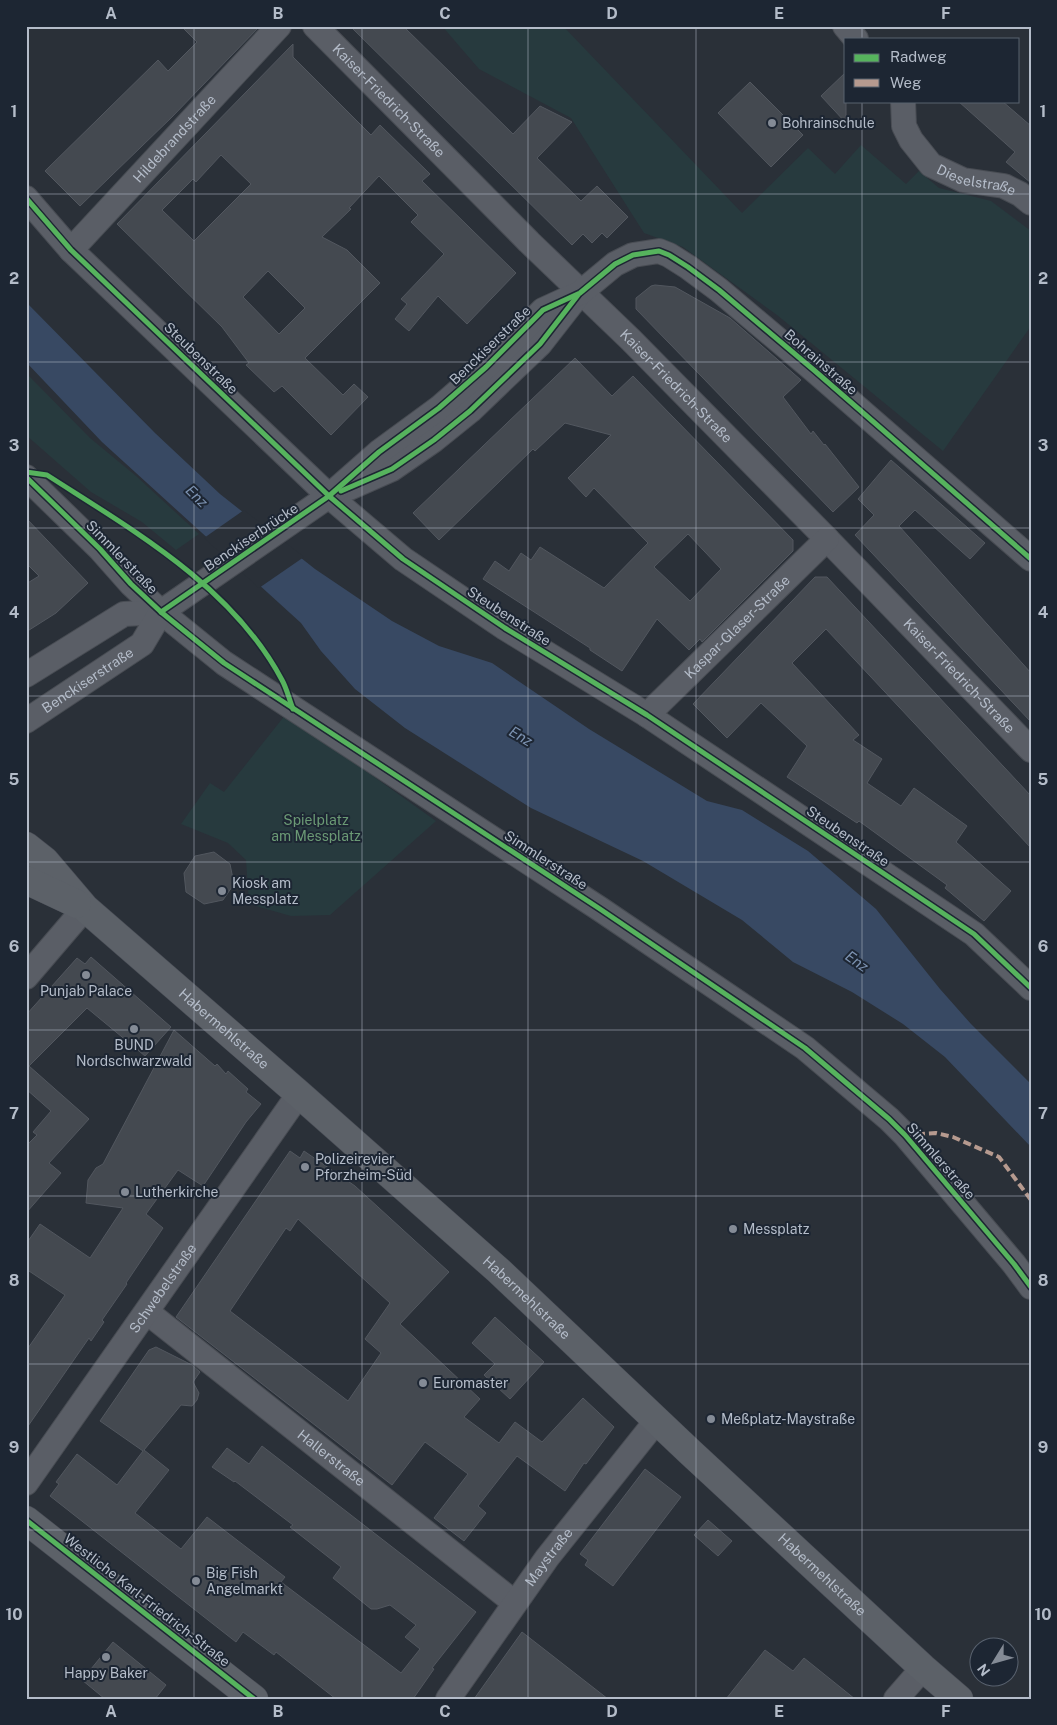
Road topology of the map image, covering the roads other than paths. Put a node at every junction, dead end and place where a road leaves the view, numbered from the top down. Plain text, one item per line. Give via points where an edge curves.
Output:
1 (279, 26) edge
2 (316, 26) edge
3 (845, 26) edge
4 (855, 38) edge
5 (903, 102) edge
6 (26, 198) edge
7 (1031, 203) edge
8 (71, 250) junction
9 (580, 292) junction
10 (26, 477) edge
11 (329, 496) junction
12 (827, 539) junction
13 (1031, 558) edge
14 (161, 612) junction
15 (26, 675) edge
16 (647, 715) junction
17 (26, 721) edge
18 (1031, 750) edge
19 (26, 846) edge
20 (26, 880) edge
21 (85, 908) junction
22 (26, 977) edge
23 (1031, 988) edge
24 (299, 1094) junction
25 (1031, 1287) edge
26 (147, 1312) junction
27 (657, 1420) junction
28 (26, 1483) edge
29 (26, 1520) edge
30 (515, 1603) junction
31 (923, 1668) junction
32 (254, 1699) edge
33 (448, 1699) edge
34 (896, 1699) edge
35 (958, 1699) edge

1 - 8 street, Hildebrandstraße
2 - 9 street, Kaiser-Friedrich-Straße
3 - 4 street
5 - 7 street, Dieselstraße via 904,126 931,165 963,180 1004,186
6 - 8 street, Steubenstraße
8 - 11 street, Steubenstraße
9 - 11 street via 540,344 470,411 392,468
9 - 12 street, Kaiser-Friedrich-Straße
9 - 13 street, Bohrainstraße via 633,255 658,252 669,255 726,296
10 - 14 street, Simmlerstraße
11 - 14 street, Benckiserbrücke
11 - 16 street, Steubenstraße via 403,559 505,628
12 - 16 street, Kaspar-Glaser-Straße
12 - 18 street, Kaiser-Friedrich-Straße
14 - 15 street via 124,614
14 - 17 street, Benckiserstraße via 142,644
14 - 25 street, Simmlerstraße via 224,662 805,1048 905,1135
16 - 23 street, Steubenstraße via 974,934
19 - 21 main road, Habermehlstraße via 45,861
20 - 21 main road, Habermehlstraße
21 - 22 street
21 - 24 main road, Habermehlstraße
24 - 26 street, Schwebelstraße
24 - 27 main road, Habermehlstraße via 499,1271
26 - 28 street, Schwebelstraße
26 - 30 street, Hallerstraße
27 - 30 street, Maystraße via 570,1528
27 - 31 main road, Habermehlstraße
29 - 32 main road, Westliche Karl-Friedrich-Straße
30 - 33 street, Maystraße
31 - 34 street
31 - 35 main road, Habermehlstraße

